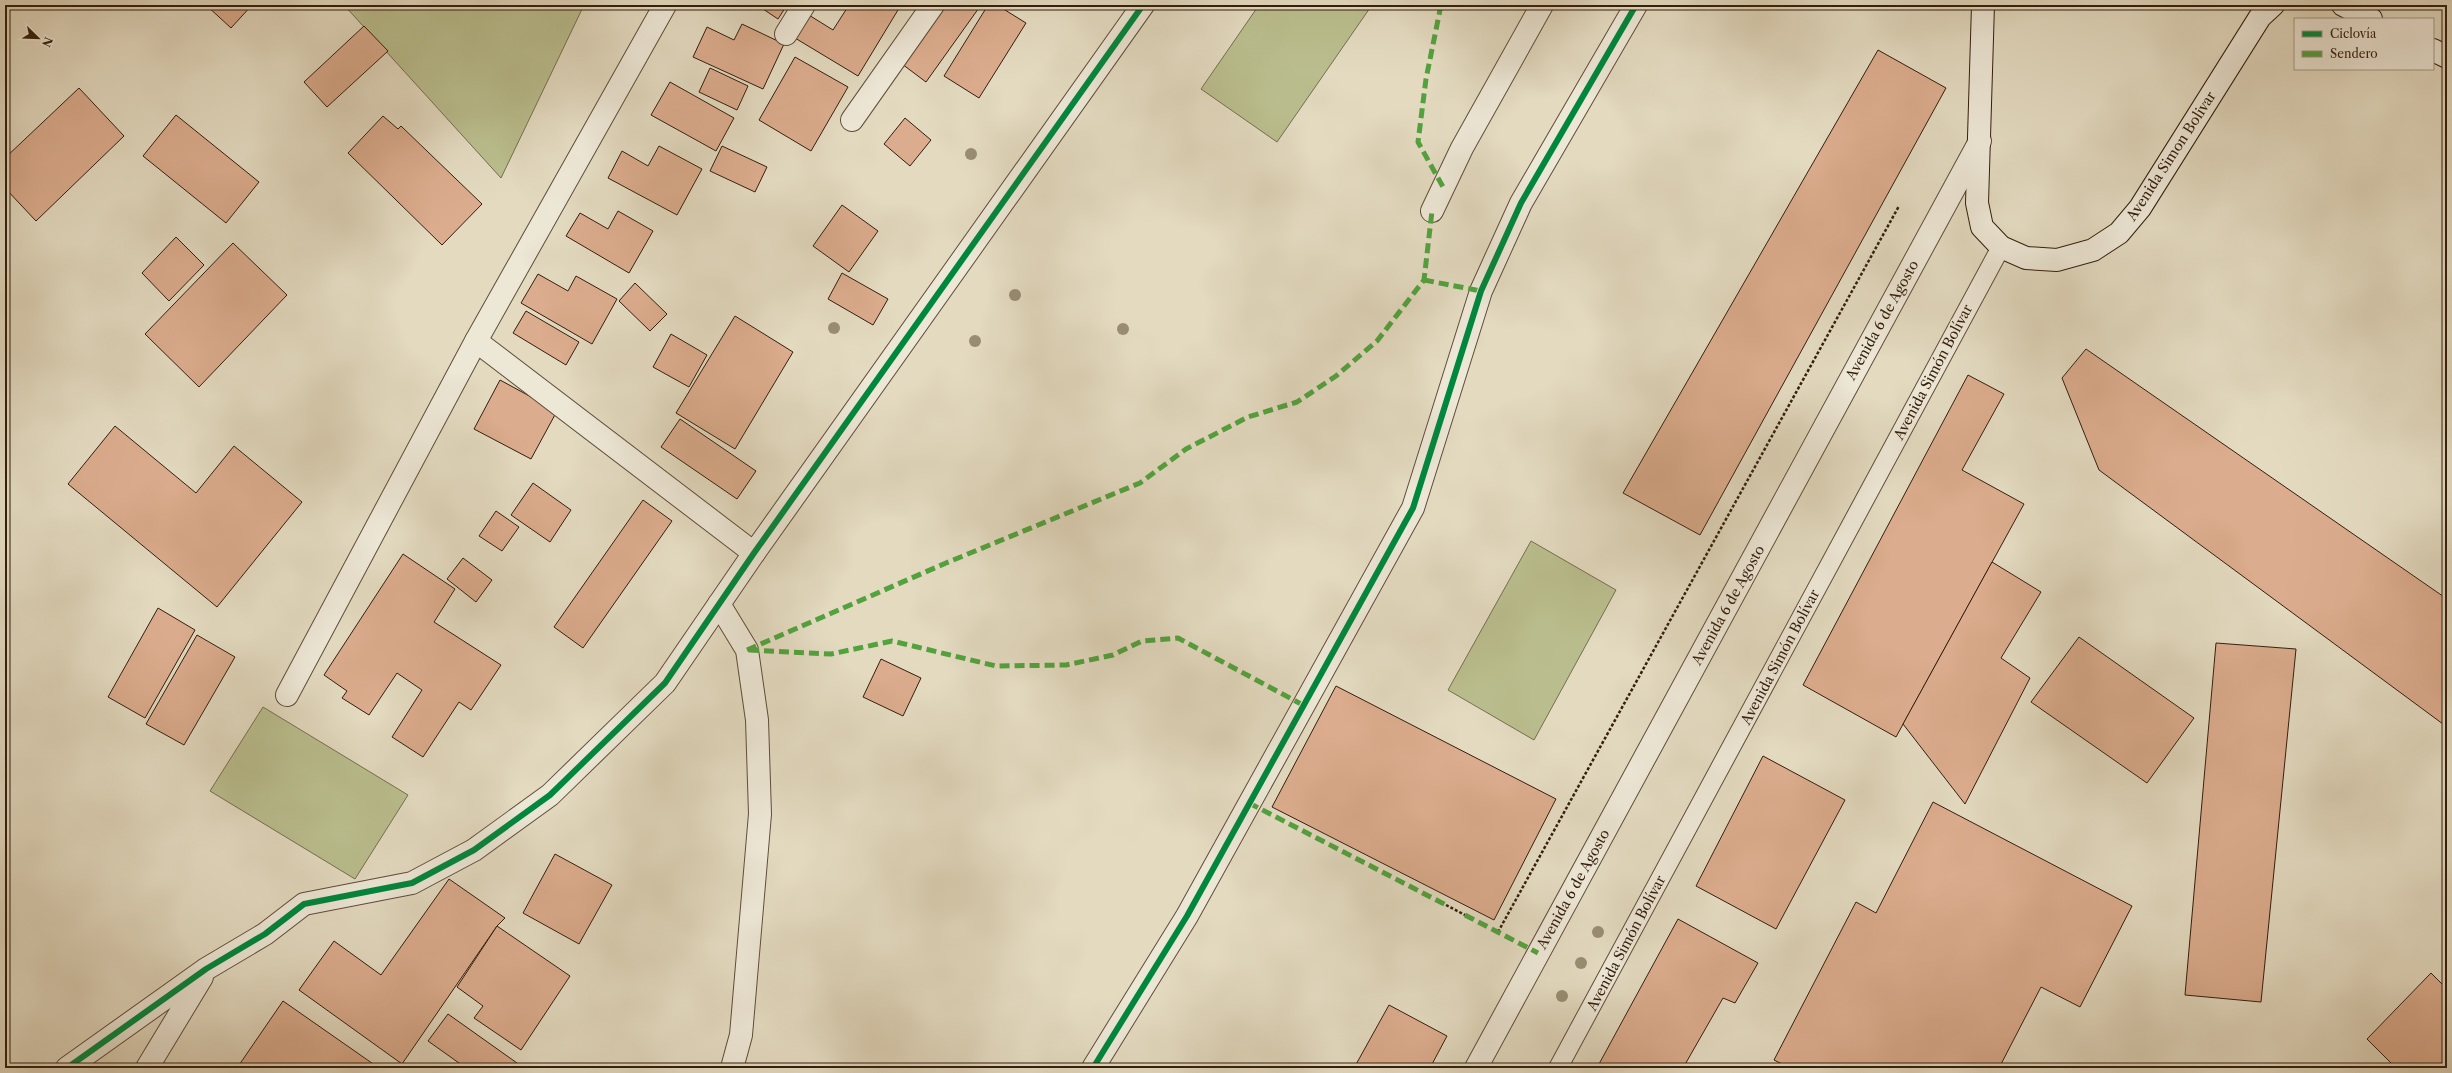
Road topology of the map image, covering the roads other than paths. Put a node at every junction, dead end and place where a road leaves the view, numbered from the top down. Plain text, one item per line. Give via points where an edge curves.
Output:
1 (665, 5) edge
2 (804, 5) edge
3 (933, 5) edge
4 (1142, 5) edge
5 (1542, 5) edge
6 (1636, 5) edge
7 (1983, 5) edge
8 (2272, 5) edge
9 (2344, 5) edge
10 (2369, 18) edge
11 (786, 34) dead end
12 (2434, 50) edge
13 (2447, 57) edge
14 (852, 120) dead end
15 (1980, 141) junction
16 (1432, 210) dead end
17 (2001, 247) junction
18 (476, 341) junction
19 (754, 553) junction
20 (719, 604) junction
21 (287, 695) dead end
22 (206, 969) junction
23 (67, 1068) edge
24 (147, 1068) edge
25 (732, 1068) edge
26 (1093, 1068) edge
27 (1476, 1068) edge
28 (1558, 1068) edge

1 - 18 street
2 - 11 street
3 - 14 street
4 - 19 street
5 - 16 street via 1462,148
6 - 26 street via 1521,203 1481,291 1414,508 1187,916
7 - 15 street, Avenida Simon Bolivar
8 - 17 street, Avenida Simon Bolivar via 2260,17 2140,208 2119,233 2092,250 2057,260 2026,258
9 - 10 street
12 - 13 street
15 - 17 street, Avenida Simon Bolivar via 1977,203 1982,227
15 - 27 street, Avenida 6 de Agosto
17 - 28 lane, Avenida Simón Bolívar
18 - 19 street
18 - 21 street
19 - 20 street
20 - 22 street via 665,683 550,796 474,850 412,883 304,904 264,934
20 - 25 street via 747,650 757,720 760,814 741,1035
22 - 23 street
22 - 24 street

